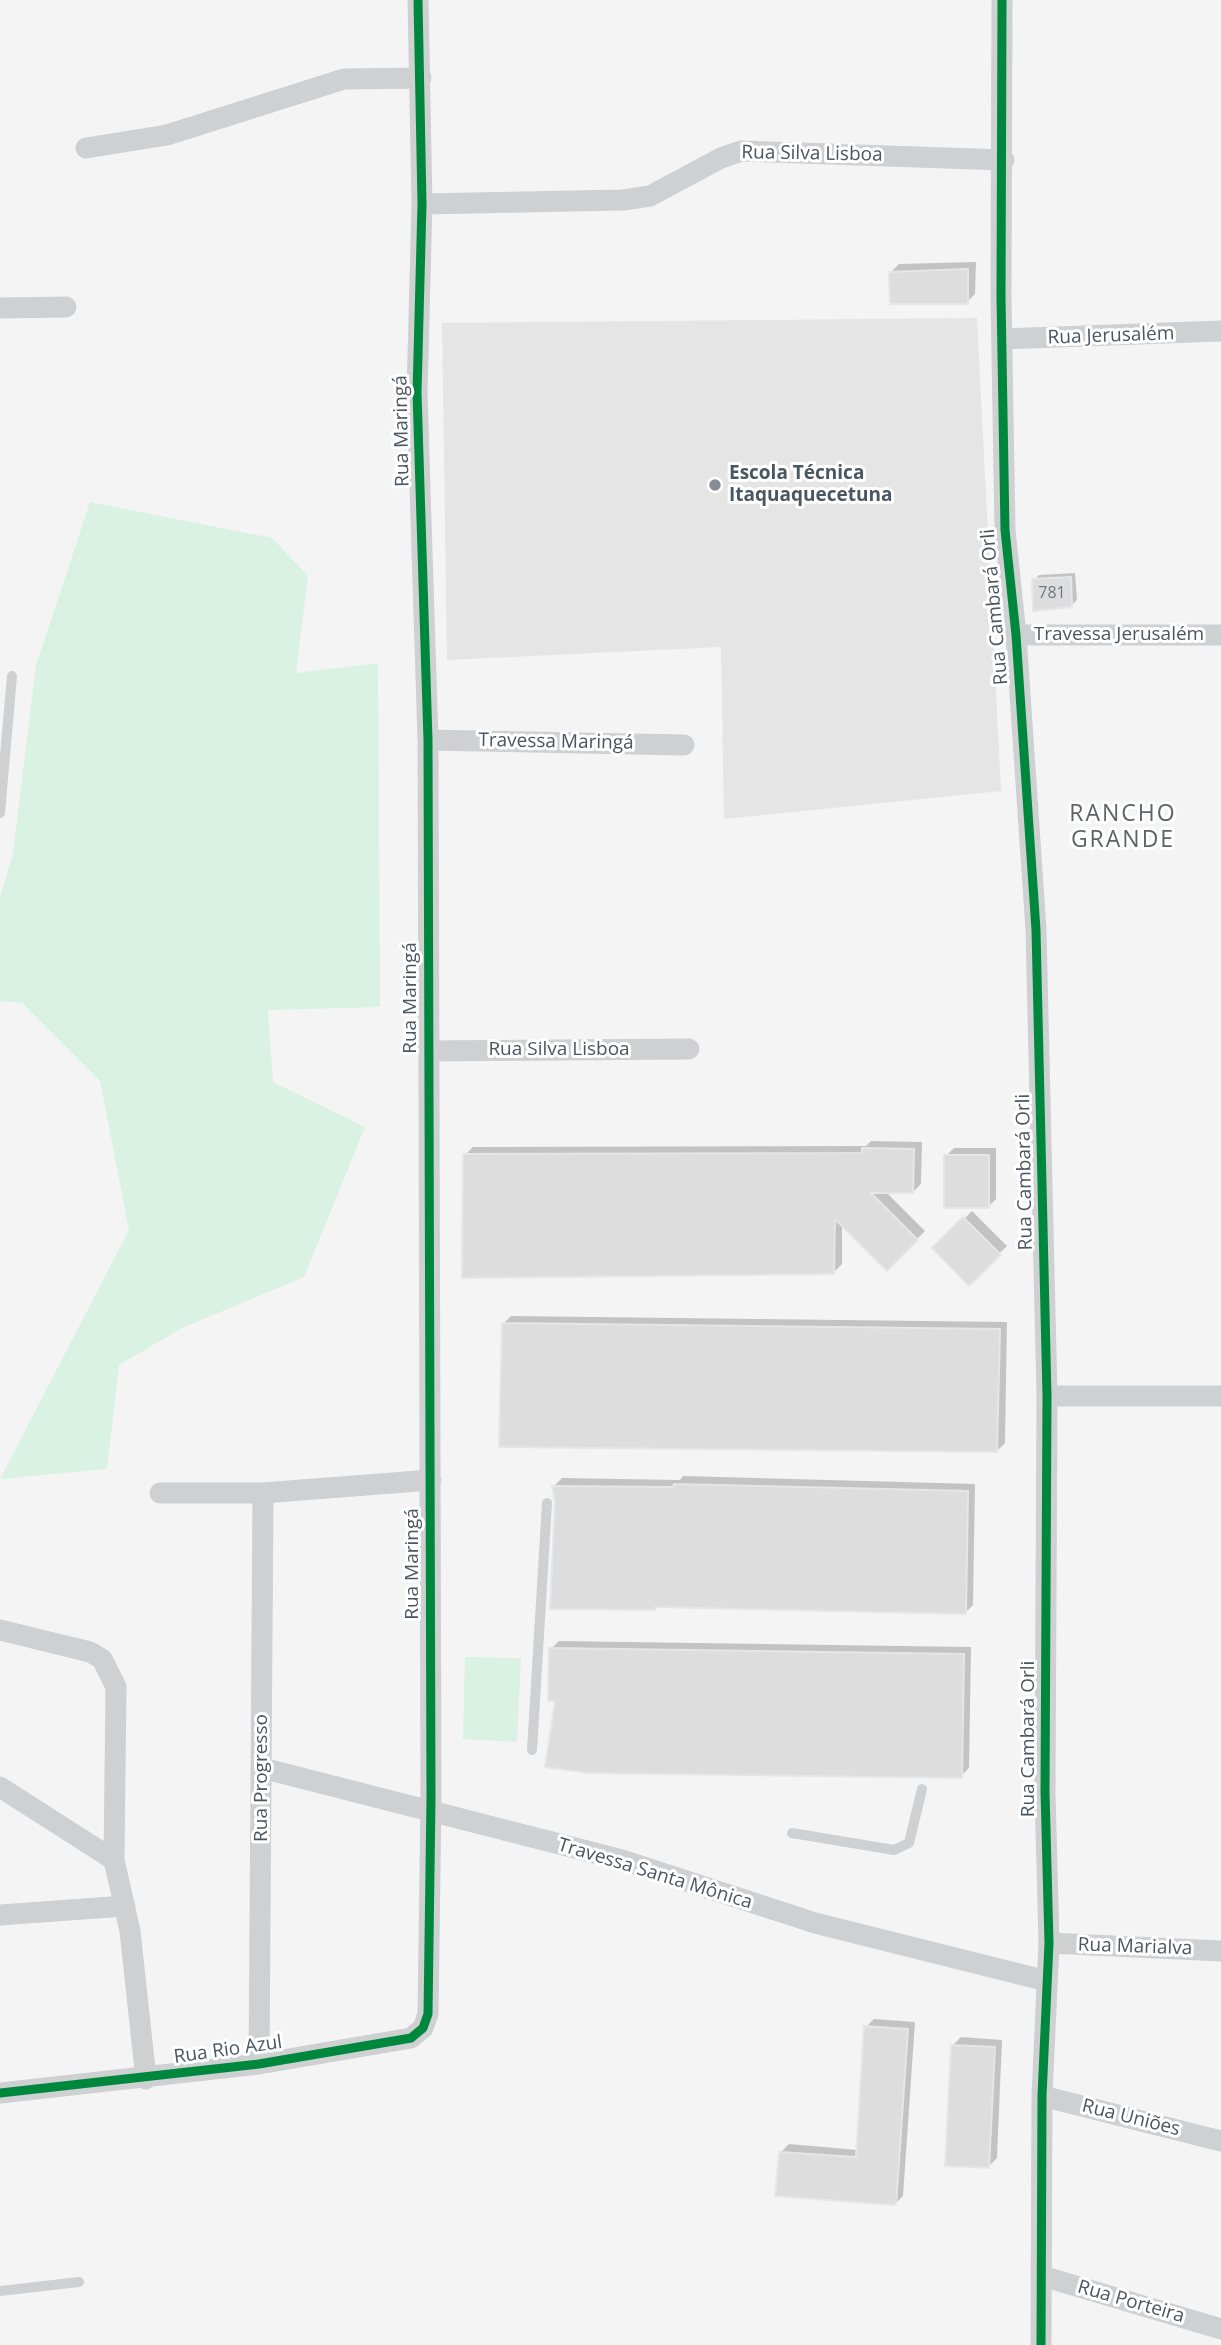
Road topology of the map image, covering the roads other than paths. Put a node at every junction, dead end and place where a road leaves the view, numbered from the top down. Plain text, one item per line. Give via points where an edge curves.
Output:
1 (418, 0) edge
2 (1002, 0) edge
3 (421, 78) junction
4 (86, 148) dead end
5 (1004, 160) junction
6 (422, 204) junction
7 (66, 307) dead end
8 (0, 308) edge
9 (1221, 331) edge
10 (1002, 339) junction
11 (1016, 635) junction
12 (1221, 635) edge
13 (12, 676) dead end
14 (428, 740) junction
15 (684, 745) dead end
16 (0, 813) edge
17 (689, 1049) dead end
18 (429, 1051) junction
19 (1047, 1396) junction
20 (1221, 1396) edge
21 (431, 1480) junction
22 (160, 1493) dead end
23 (263, 1493) junction
24 (547, 1503) dead end
25 (0, 1630) edge
26 (532, 1750) dead end
27 (261, 1768) junction
28 (0, 1787) edge
29 (922, 1789) dead end
30 (431, 1814) junction
31 (792, 1833) dead end
32 (114, 1860) junction
33 (125, 1906) junction
34 (0, 1915) edge
35 (1049, 1943) junction
36 (1221, 1951) edge
37 (1047, 1981) junction
38 (430, 1995) joint
39 (259, 2064) junction
40 (146, 2079) junction
41 (0, 2093) edge
42 (1042, 2096) junction
43 (1221, 2141) edge
44 (1042, 2276) junction
45 (79, 2282) dead end
46 (0, 2291) edge
47 (1221, 2329) edge
48 (1041, 2345) edge

1 - 3 street, Rua Maringá
2 - 5 street, Rua Cambará Orli
3 - 4 street via 344,79 167,135
3 - 6 street, Rua Maringá
5 - 6 street, Rua Silva Lisboa via 741,151 650,195 623,200
5 - 10 street, Rua Cambará Orli
6 - 14 street, Rua Maringá via 417,393
7 - 8 street
9 - 10 street, Rua Jerusalém
10 - 11 street, Rua Cambará Orli via 1005,530
11 - 12 street, Travessa Jerusalém
11 - 19 street, Rua Cambará Orli via 1036,930
13 - 16 lane
14 - 15 street, Travessa Maringá
14 - 18 street, Rua Maringá
17 - 18 street, Rua Silva Lisboa
18 - 21 street, Rua Maringá
19 - 20 street
19 - 35 street, Rua Cambará Orli
21 - 23 street
21 - 30 street, Rua Maringá
22 - 23 street
23 - 27 street, Rua Progresso
24 - 26 lane
25 - 32 street via 90,1652 102,1660 116,1688
27 - 30 street, Travessa Santa Mônica
27 - 39 street, Rua Progresso
28 - 32 street
29 - 31 lane via 909,1843 894,1850
30 - 37 street, Travessa Santa Mônica via 622,1860 815,1923
30 - 38 street, Rua Maringá
32 - 33 street
33 - 34 street
33 - 40 street
35 - 36 street, Rua Marialva
35 - 37 street, Rua Cambará Orli
37 - 42 street, Rua Cambará Orli
38 - 39 street, Rua Rio Azul via 423,2028 411,2038
39 - 40 street, Rua Rio Azul
40 - 41 street, Rua Rio Azul
42 - 43 street, Rua Uniões
42 - 44 street, Rua Cambará Orli
44 - 47 street, Rua Porteira
44 - 48 street, Rua Cambará Orli
45 - 46 lane

